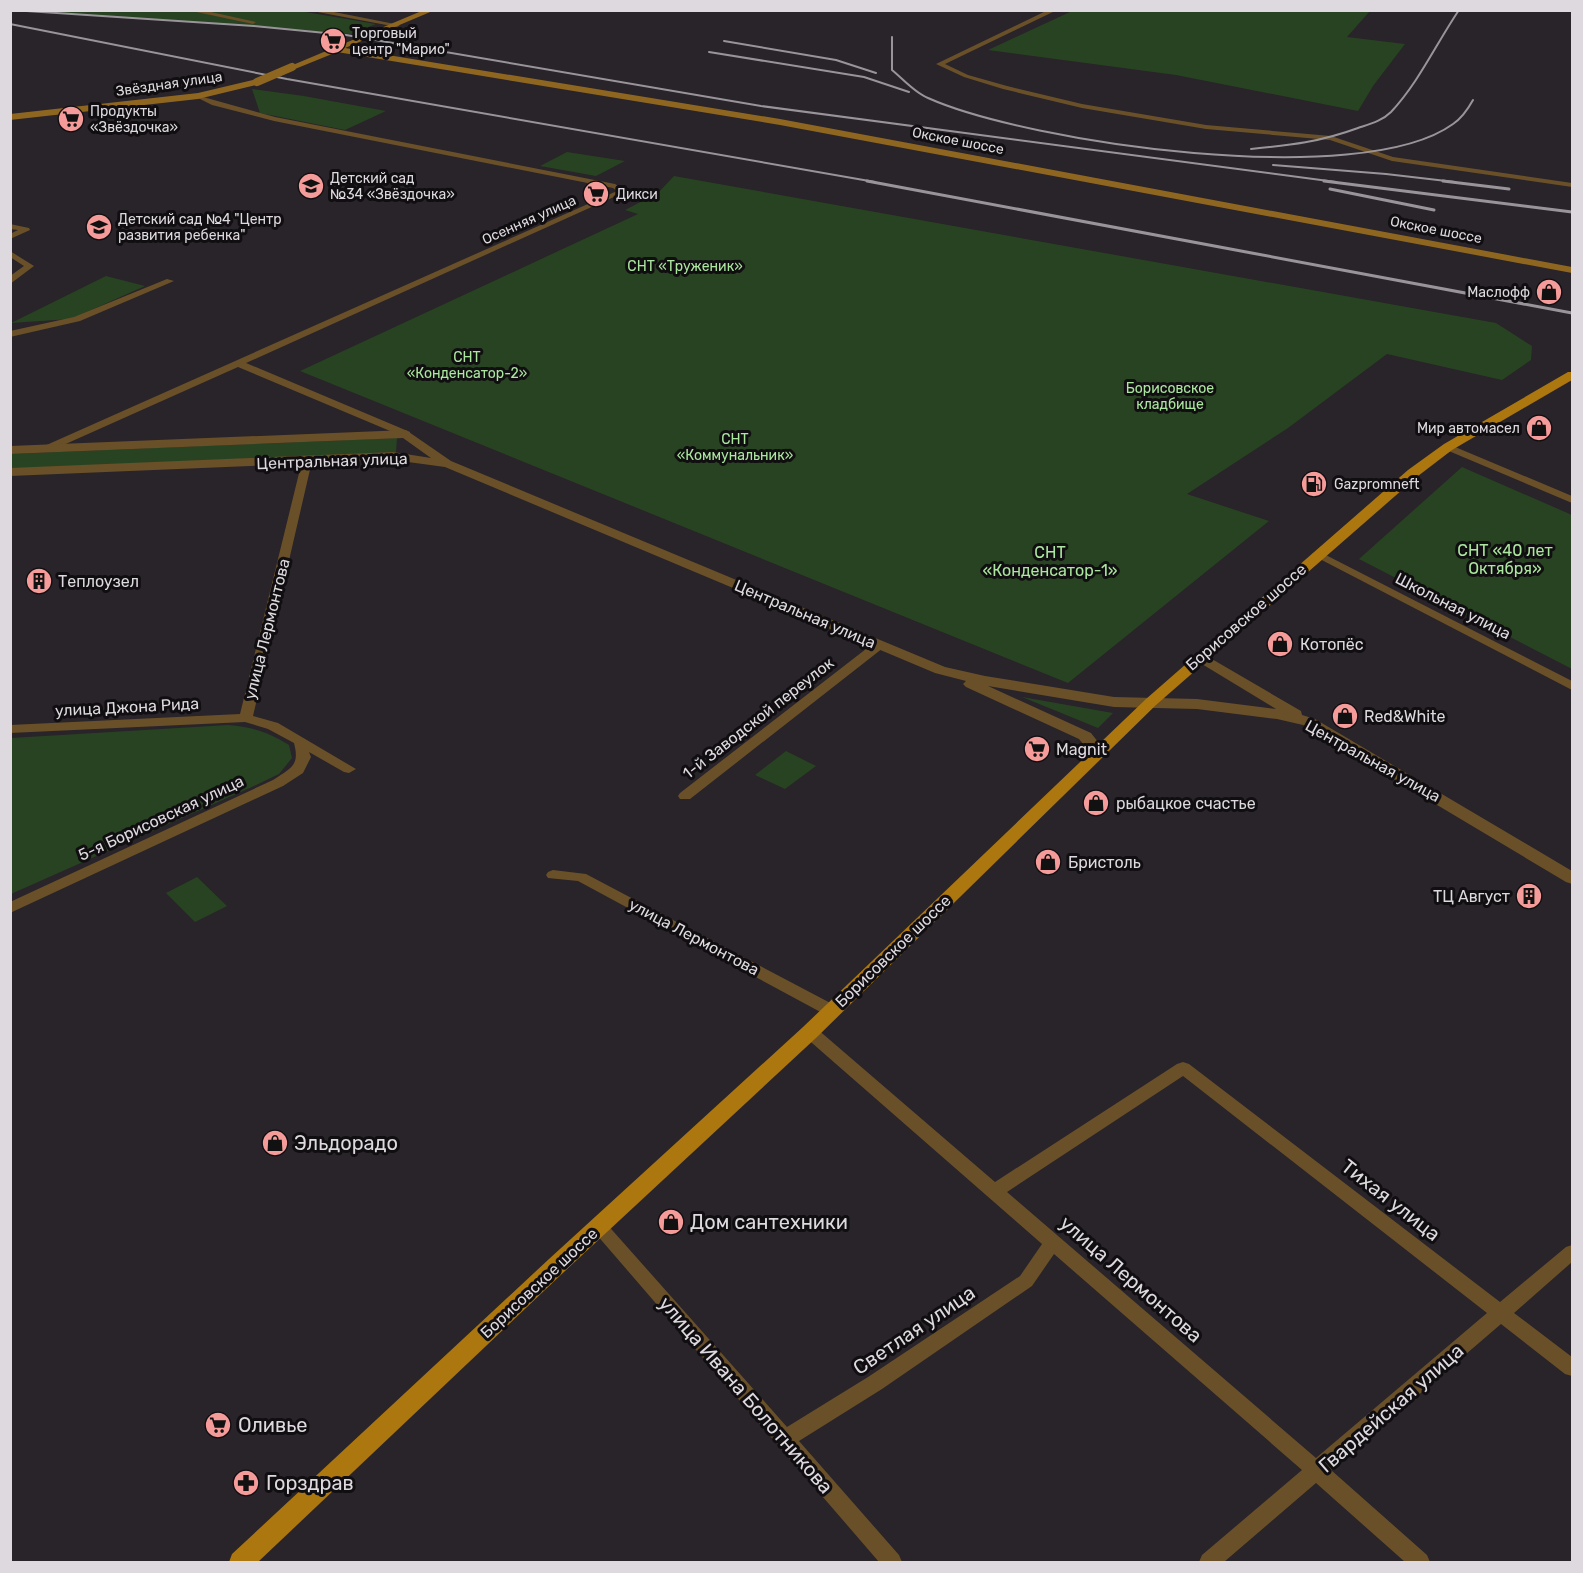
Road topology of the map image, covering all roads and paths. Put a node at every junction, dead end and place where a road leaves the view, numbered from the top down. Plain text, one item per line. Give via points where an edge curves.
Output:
1 (190, 10) edge
2 (310, 10) edge
3 (432, 10) edge
4 (1054, 10) edge
5 (254, 22) dead end
6 (397, 25) junction
7 (336, 50) junction
8 (198, 96) junction
9 (10, 117) edge
10 (1572, 185) edge
11 (10, 226) edge
12 (10, 237) edge
13 (10, 253) edge
14 (1572, 270) edge
15 (10, 281) edge
16 (170, 281) dead end
17 (10, 334) edge
18 (239, 364) junction
19 (1572, 375) edge
20 (412, 438) junction
21 (1448, 447) junction
22 (46, 448) junction
23 (10, 450) edge
24 (393, 456) junction
25 (307, 461) junction
26 (448, 464) junction
27 (10, 472) edge
28 (1572, 500) edge
29 (1318, 554) junction
30 (879, 645) junction
31 (1200, 658) junction
32 (940, 670) junction
33 (1572, 686) edge
34 (1151, 702) junction
35 (246, 718) junction
36 (1309, 722) junction
37 (10, 729) edge
38 (300, 741) junction
39 (1098, 752) junction
40 (349, 770) dead end
41 (685, 796) dead end
42 (553, 875) dead end
43 (1572, 878) edge
44 (10, 908) edge
45 (832, 1011) junction
46 (810, 1032) junction
47 (994, 1191) junction
48 (599, 1227) junction
49 (1053, 1242) junction
50 (1572, 1252) edge
51 (1501, 1313) junction
52 (1572, 1368) edge
53 (785, 1439) junction
54 (1317, 1471) junction
55 (241, 1563) edge
56 (892, 1563) edge
57 (1209, 1563) edge
58 (1420, 1563) edge

1 - 5 street
2 - 6 street
3 - 6 main road
4 - 10 street via 939,64 1005,88 1082,106 1206,127 1331,138 1392,159
6 - 7 main road
7 - 8 main road, Звёздная улица, bridge via 257,82
7 - 14 main road, Окское шоссе via 780,122
8 - 9 main road, Звёздная улица
8 - 18 street, Осенняя улица via 274,119 615,186 623,191
11 - 12 street via 26,230
13 - 15 street via 30,266
16 - 17 street via 77,319
18 - 20 street
18 - 22 street, Осенняя улица
19 - 21 main road, Борисовское шоссе
20 - 22 street, Центральная улица
20 - 24 street via 413,449
20 - 26 street
21 - 28 street
21 - 29 main road, Борисовское шоссе
22 - 23 street, Центральная улица
24 - 25 street, Центральная улица
24 - 26 street, Центральная улица
25 - 27 street, Центральная улица
25 - 35 street, улица Лермонтова
26 - 30 street, Центральная улица
29 - 31 main road, Борисовское шоссе
29 - 33 street, Школьная улица
30 - 32 street, Центральная улица
30 - 41 street, 1-й Заводской переулок
31 - 34 main road, Борисовское шоссе
31 - 36 street
32 - 34 street, Центральная улица via 1114,702
32 - 39 street via 1085,736
34 - 36 street, Центральная улица via 1277,714
34 - 39 main road, Борисовское шоссе
35 - 37 street, улица Джона Рида
35 - 38 street, улица Лермонтова via 273,726
36 - 43 street, Центральная улица
38 - 40 street, улица Лермонтова
38 - 44 street, 5-я Борисовская улица via 304,757 298,770 278,783
39 - 45 main road, Борисовское шоссе
42 - 45 street, улица Лермонтова via 581,877
45 - 46 main road, Борисовское шоссе
46 - 47 street, улица Лермонтова
46 - 48 main road, Борисовское шоссе
47 - 49 street, улица Лермонтова
47 - 51 street, Тихая улица via 1183,1068
48 - 53 street, улица Ивана Болотникова
48 - 55 main road, Борисовское шоссе
49 - 53 street, Светлая улица via 1026,1281
49 - 54 street, улица Лермонтова
50 - 51 street, Гвардейская улица
51 - 52 street, Тихая улица
51 - 54 street, Гвардейская улица
53 - 56 street, улица Ивана Болотникова
54 - 57 street, Гвардейская улица
54 - 58 street, улица Лермонтова

